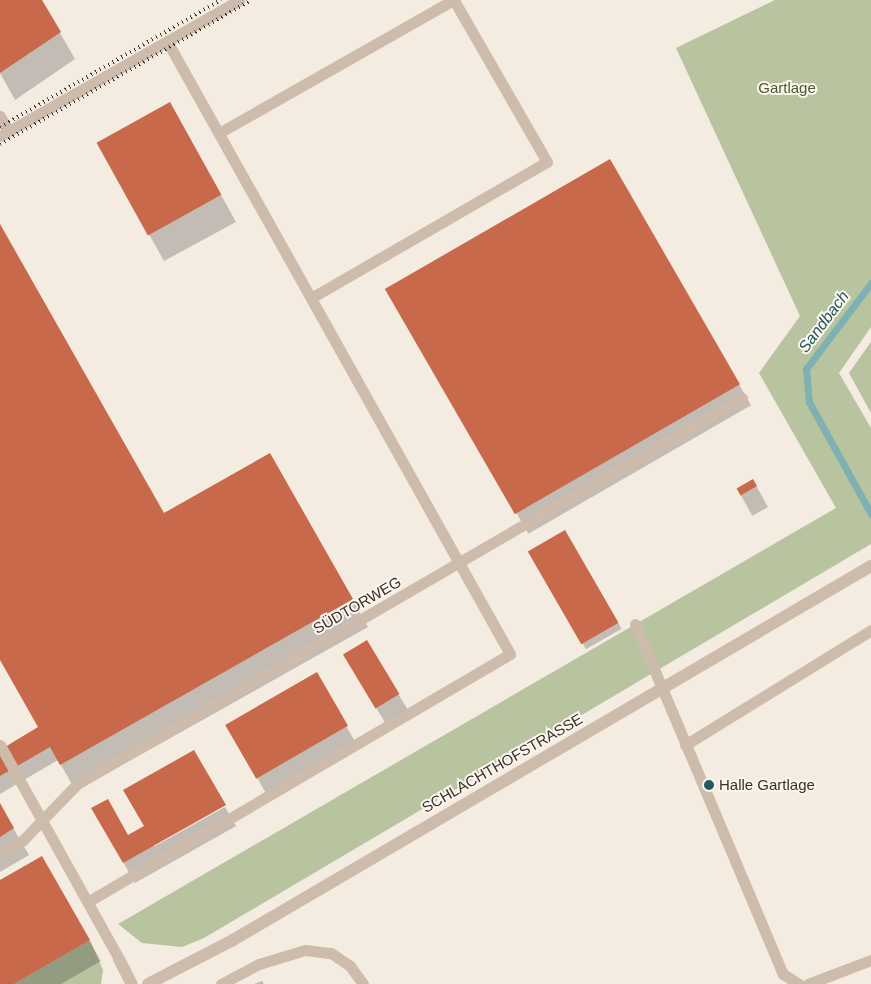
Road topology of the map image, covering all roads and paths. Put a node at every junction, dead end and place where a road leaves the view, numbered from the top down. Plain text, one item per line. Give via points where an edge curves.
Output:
1 (239, 0) edge
2 (454, 0) edge
3 (167, 41) junction
4 (0, 116) edge
5 (219, 133) junction
6 (4, 134) edge
7 (311, 298) junction
8 (742, 398) dead end
9 (459, 563) junction
10 (871, 566) edge
11 (636, 624) dead end
12 (871, 630) edge
13 (659, 689) junction
14 (0, 745) edge
15 (686, 745) junction
16 (43, 818) junction
17 (0, 853) edge
18 (89, 901) junction
19 (119, 959) joint
20 (871, 960) edge
21 (132, 984) edge
22 (148, 984) edge
23 (221, 984) edge
24 (362, 984) edge
25 (799, 984) edge
26 (808, 984) edge

1 - 3 lane
2 - 5 lane
2 - 7 lane via 547,162
3 - 5 lane
3 - 6 lane
4 - 6 lane
5 - 7 lane
7 - 9 lane
8 - 9 lane, SÜDTORWEG
9 - 16 lane, SÜDTORWEG via 77,784
9 - 18 lane via 510,654
10 - 13 street, SCHLACHTHOFSTRASSE
11 - 13 lane
12 - 15 lane
13 - 15 lane
13 - 22 street, SCHLACHTHOFSTRASSE via 233,940
14 - 16 lane
15 - 25 lane via 783,974
16 - 17 lane, SÜDTORWEG via 23,840
16 - 18 lane
18 - 19 lane
19 - 21 street
20 - 26 lane
23 - 24 lane via 259,964 305,950 331,953 350,966

